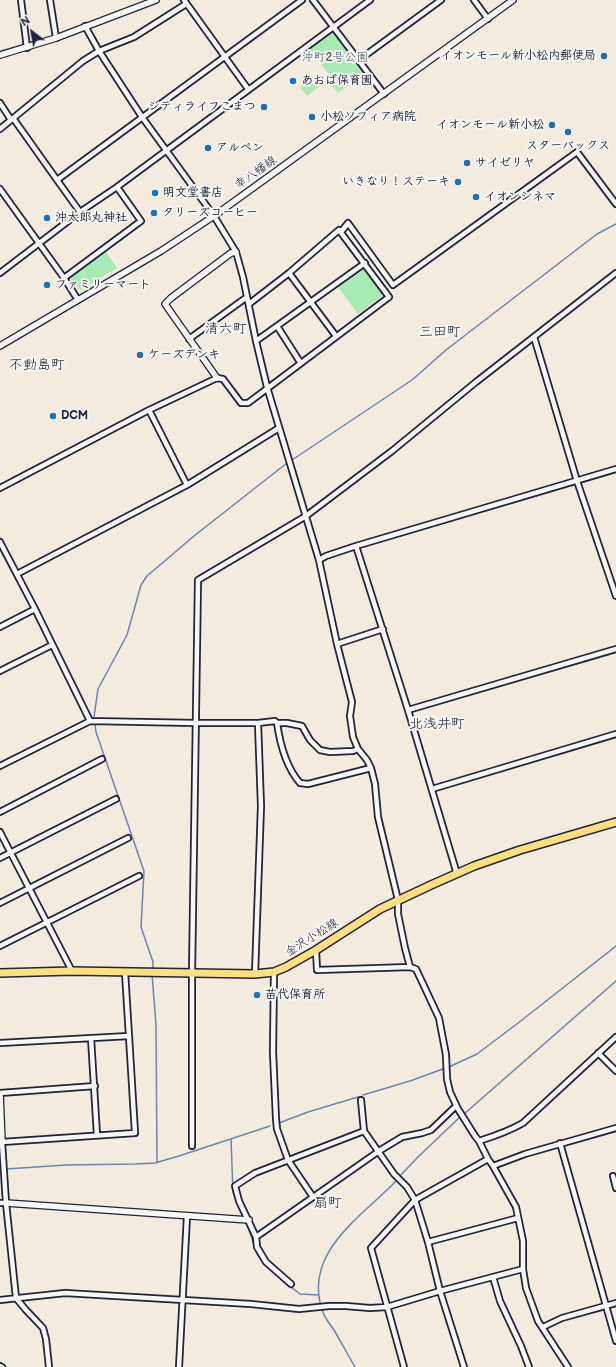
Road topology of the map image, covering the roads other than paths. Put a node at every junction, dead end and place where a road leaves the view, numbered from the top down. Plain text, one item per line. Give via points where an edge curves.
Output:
1 (21, 0) edge
2 (50, 0) edge
3 (156, 0) edge
4 (302, 0) edge
5 (313, 0) edge
6 (370, 0) edge
7 (441, 0) edge
8 (474, 0) edge
9 (513, 0) edge
10 (185, 2) edge
11 (488, 19) junction
12 (85, 26) junction
13 (333, 27) junction
14 (56, 38) junction
15 (27, 48) junction
16 (99, 51) junction
17 (0, 55) edge
18 (225, 56) junction
19 (359, 60) junction
20 (248, 89) junction
21 (384, 94) junction
22 (0, 103) edge
23 (142, 117) junction
24 (12, 119) junction
25 (0, 129) edge
26 (165, 150) junction
27 (57, 180) junction
28 (117, 187) junction
29 (0, 188) edge
30 (616, 204) edge
31 (80, 212) junction
32 (214, 216) junction
33 (341, 232) junction
34 (38, 244) junction
35 (236, 252) junction
36 (365, 263) junction
37 (0, 273) edge
38 (289, 273) junction
39 (616, 273) edge
40 (64, 278) junction
41 (247, 297) junction
42 (78, 300) junction
43 (310, 303) junction
44 (249, 304) junction
45 (277, 326) junction
46 (336, 336) junction
47 (534, 337) junction
48 (190, 339) junction
49 (256, 341) junction
50 (0, 346) edge
51 (300, 362) junction
52 (217, 378) junction
53 (268, 387) junction
54 (149, 410) junction
55 (279, 428) junction
56 (616, 469) edge
57 (577, 481) junction
58 (187, 485) junction
59 (0, 488) edge
60 (306, 516) junction
61 (0, 542) edge
62 (356, 546) junction
63 (319, 560) junction
64 (17, 574) junction
65 (616, 596) edge
66 (35, 609) junction
67 (0, 627) edge
68 (383, 629) junction
69 (52, 644) junction
70 (337, 644) junction
71 (616, 649) edge
72 (0, 671) edge
73 (408, 710) junction
74 (90, 721) junction
75 (196, 723) junction
76 (258, 723) junction
77 (277, 723) junction
78 (616, 734) edge
79 (358, 750) junction
80 (102, 759) dead end
81 (0, 766) edge
82 (371, 768) junction
83 (432, 789) junction
84 (116, 799) dead end
85 (0, 812) edge
86 (616, 822) edge
87 (0, 832) edge
88 (128, 838) dead end
89 (10, 852) junction
90 (0, 858) edge
91 (457, 874) junction
92 (139, 876) dead end
93 (29, 888) junction
94 (398, 900) junction
95 (0, 903) edge
96 (47, 922) junction
97 (0, 946) edge
98 (316, 950) junction
99 (410, 966) junction
100 (72, 971) junction
101 (125, 972) junction
102 (274, 972) junction
103 (0, 973) edge
104 (192, 973) junction
105 (255, 974) junction
106 (129, 1036) junction
107 (616, 1036) edge
108 (91, 1038) junction
109 (0, 1043) edge
110 (598, 1053) junction
111 (616, 1071) edge
112 (95, 1086) junction
113 (0, 1093) edge
114 (361, 1100) dead end
115 (457, 1108) junction
116 (616, 1128) edge
117 (364, 1131) junction
118 (1, 1132) edge
119 (97, 1135) junction
120 (479, 1140) junction
121 (2, 1142) junction
122 (560, 1143) junction
123 (192, 1146) dead end
124 (378, 1151) junction
125 (488, 1159) junction
126 (288, 1160) junction
127 (494, 1166) junction
128 (613, 1176) dead end
129 (616, 1188) edge
130 (313, 1197) junction
131 (415, 1200) junction
132 (3, 1203) edge
133 (187, 1216) junction
134 (518, 1218) junction
135 (249, 1220) junction
136 (256, 1237) junction
137 (428, 1242) junction
138 (523, 1269) junction
139 (493, 1277) junction
140 (291, 1284) dead end
141 (440, 1291) junction
142 (16, 1298) junction
143 (0, 1300) edge
144 (183, 1300) junction
145 (616, 1303) edge
146 (606, 1305) junction
147 (387, 1307) junction
148 (543, 1327) junction
149 (616, 1341) edge
150 (49, 1367) edge
151 (179, 1367) edge
152 (404, 1367) edge
153 (464, 1367) edge
154 (529, 1367) edge
155 (568, 1367) edge

1 - 15 street
2 - 14 street
3 - 12 street
4 - 18 street
5 - 13 street
6 - 13 street
7 - 19 street
8 - 11 street
9 - 11 street, 幸八幡線
10 - 16 street via 134,37
10 - 18 street
11 - 21 street, 幸八幡線
12 - 14 street
12 - 16 street
13 - 19 street
13 - 20 street
14 - 15 street
15 - 17 street
16 - 23 street
16 - 24 street
18 - 20 street
18 - 23 street
19 - 21 street
20 - 26 street
21 - 32 street, 幸八幡線
22 - 24 street
23 - 26 street
23 - 27 street
24 - 25 street
24 - 27 street
26 - 28 street
26 - 32 street
27 - 31 street
28 - 31 street
28 - 40 street via 141,221
29 - 34 street
30 - 33 street via 577,152 393,286 348,223
31 - 34 street
32 - 35 street
32 - 42 street, 幸八幡線
33 - 36 street
33 - 38 street via 339,230
34 - 37 street
34 - 40 street
35 - 41 street
35 - 48 street via 231,253 165,304
36 - 43 street
36 - 46 street via 389,297
38 - 43 street
38 - 44 street
39 - 47 street
40 - 42 street
41 - 44 street
41 - 48 street
42 - 50 street, 幸八幡線
43 - 45 street
43 - 46 street
44 - 49 street
45 - 49 street
45 - 51 street
46 - 51 street
47 - 57 street
47 - 60 street
48 - 52 street
49 - 53 street
51 - 53 street
52 - 53 street via 222,379 241,403 248,403
52 - 54 street
53 - 55 street
54 - 58 street
54 - 59 street
55 - 58 street
55 - 60 street
56 - 57 street
57 - 62 street
57 - 65 street
58 - 64 street
60 - 63 street
60 - 75 street via 198,580
61 - 64 street
62 - 63 street
62 - 68 street
63 - 70 street
64 - 66 street
66 - 67 street
66 - 69 street
68 - 70 street
68 - 73 street
69 - 72 street
69 - 74 street
70 - 79 street via 352,702 350,716
71 - 73 street
73 - 83 street
74 - 75 street
74 - 81 street
75 - 76 street
75 - 104 street
76 - 77 street
76 - 105 street via 260,806
77 - 79 street via 302,726 320,750
77 - 82 street via 282,747 293,774 300,783 308,784
78 - 83 street
79 - 82 street
80 - 85 street
82 - 94 street via 378,818
83 - 91 street
84 - 89 street
86 - 91 main road, 金沢小松線 via 520,850
87 - 89 street
88 - 93 street
89 - 90 street
89 - 93 street
91 - 94 main road, 金沢小松線
92 - 96 street
93 - 95 street
93 - 96 street
94 - 98 main road, 金沢小松線
94 - 99 street via 398,914
96 - 97 street
96 - 100 street
98 - 99 street via 317,970
98 - 102 main road, 金沢小松線
99 - 115 street via 416,969 439,1018 446,1055 446,1079
100 - 101 main road, 金沢小松線
100 - 103 main road, 金沢小松線
101 - 104 main road, 金沢小松線
101 - 106 street
102 - 105 main road, 金沢小松線
102 - 126 street via 272,1052 276,1119
104 - 105 main road, 金沢小松線
104 - 123 street
106 - 108 street
106 - 119 street via 135,1133
107 - 110 street
108 - 109 street
108 - 112 street
110 - 111 street
110 - 120 street via 523,1123 493,1137
112 - 113 street
112 - 119 street
113 - 118 street
114 - 117 street
115 - 120 street
115 - 124 street via 431,1130 402,1137
116 - 122 street
117 - 124 street
117 - 126 street
118 - 121 street
119 - 121 street
120 - 125 street
121 - 132 street via 5,1172
122 - 127 street
122 - 146 street
124 - 130 street
124 - 131 street
125 - 127 street
125 - 131 street
126 - 130 street
126 - 135 street via 255,1173 236,1186 239,1201
127 - 134 street via 516,1207
128 - 129 street
130 - 136 street
131 - 137 street
131 - 147 street via 371,1248
132 - 133 street
132 - 142 street
133 - 135 street
133 - 144 street
134 - 137 street
134 - 138 street via 523,1241
135 - 136 street
136 - 140 street via 257,1247 266,1262
137 - 141 street
138 - 139 street
138 - 148 street via 526,1288 538,1321
139 - 141 street
139 - 154 street via 500,1301 522,1346
141 - 147 street
141 - 153 street
142 - 143 street
142 - 144 street via 65,1293
142 - 150 street via 43,1328
144 - 147 street via 299,1309 329,1306
144 - 151 street
145 - 146 street
146 - 148 street via 562,1318
146 - 149 street
147 - 152 street
148 - 155 street

